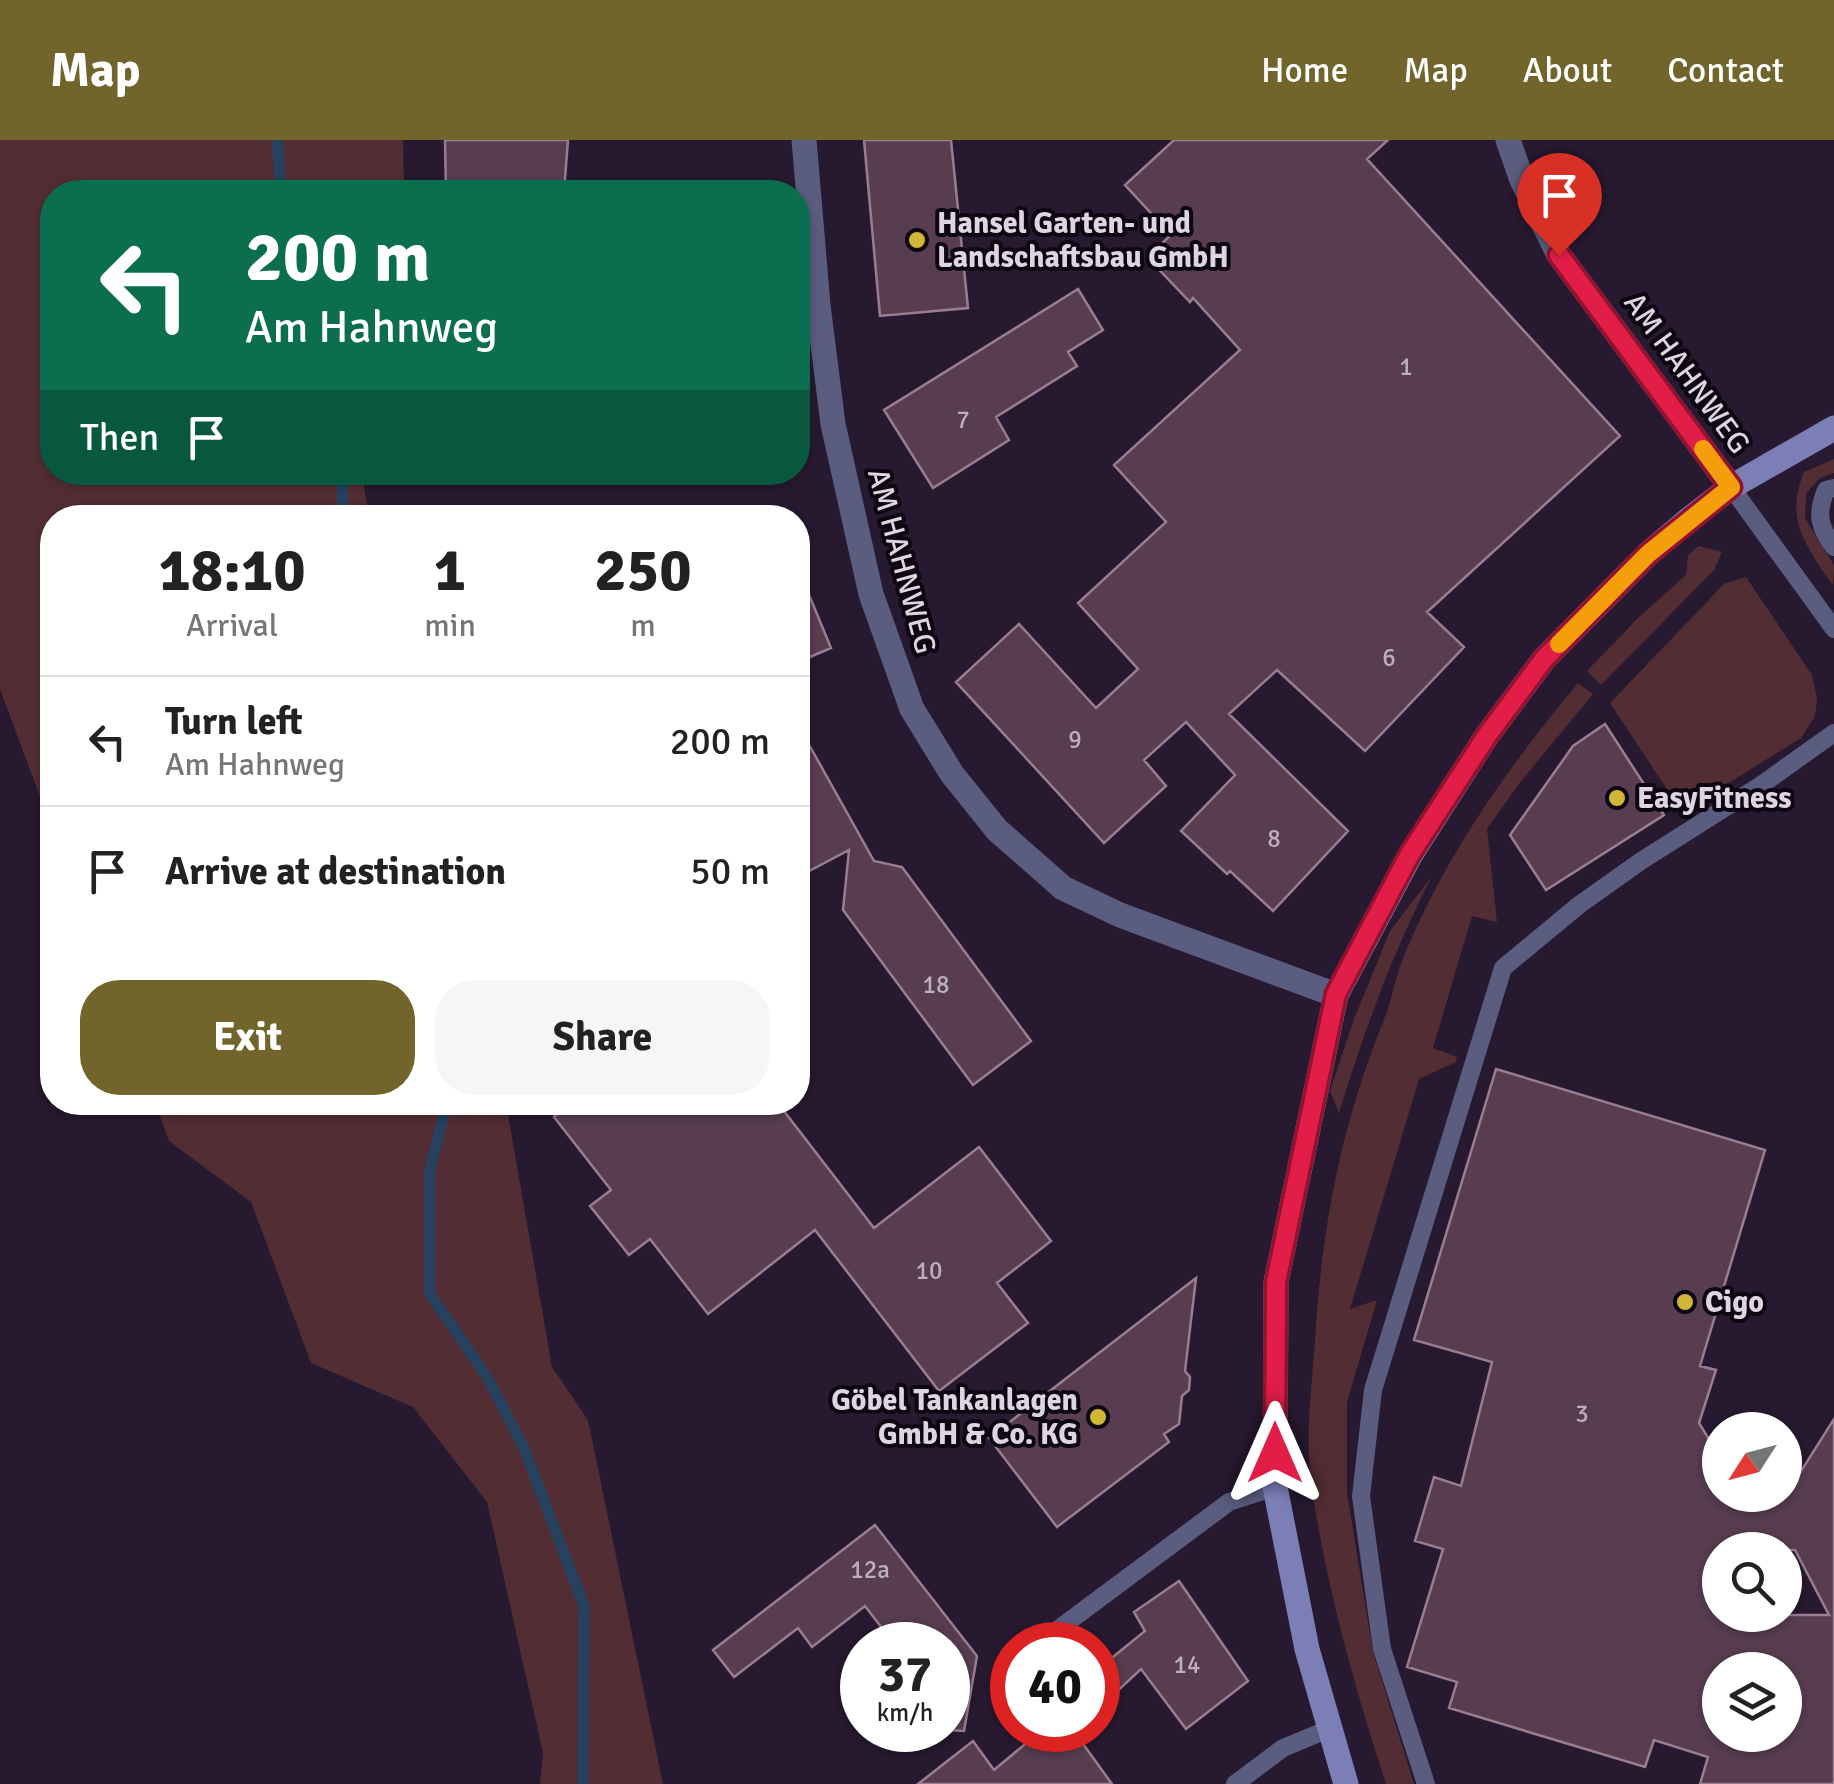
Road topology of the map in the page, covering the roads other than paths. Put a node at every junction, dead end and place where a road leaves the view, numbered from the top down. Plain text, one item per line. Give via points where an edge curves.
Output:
1 (804, 140) edge
2 (1508, 140) edge
3 (807, 180) edge
4 (810, 211) edge
5 (1834, 428) edge
6 (1731, 487) junction
7 (1834, 488) edge
8 (1834, 547) edge
9 (1834, 628) edge
10 (1834, 733) edge
11 (1336, 994) junction
12 (1275, 1487) junction
13 (1068, 1622) edge
14 (1330, 1729) junction
15 (1235, 1784) edge
16 (1346, 1784) edge
17 (1426, 1784) edge

1 - 3 street, AM HAHNWEG
2 - 6 street, AM HAHNWEG via 1559,255
4 - 11 street, AM HAHNWEG via 834,424 871,594 912,710 952,774 997,830 1063,888
5 - 6 street
6 - 9 lane
6 - 11 street via 1648,554 1544,659 1410,854
7 - 8 lane via 1818,507 1821,530
10 - 17 lane via 1594,894 1503,968 1372,1390 1361,1496 1382,1650
11 - 12 street via 1276,1282
12 - 13 lane via 1229,1502
12 - 14 street
14 - 15 lane via 1282,1748
14 - 16 street

